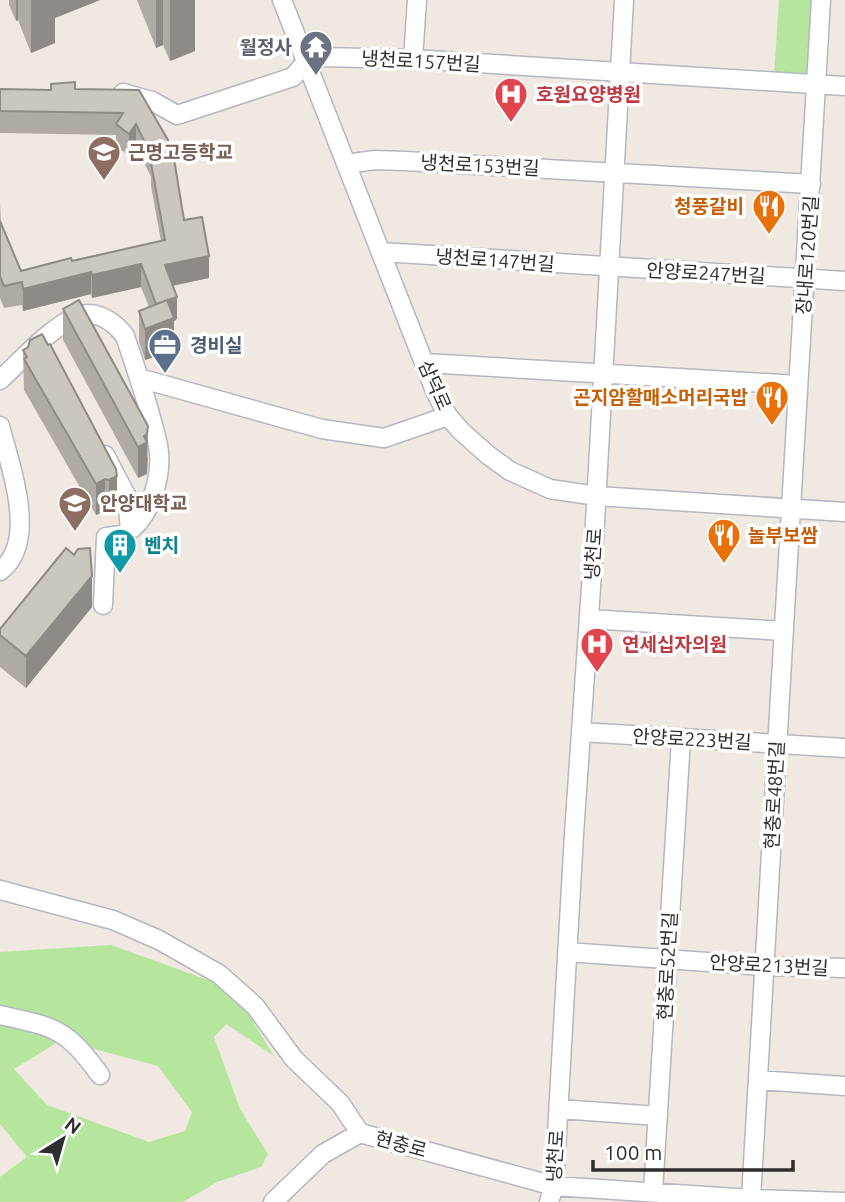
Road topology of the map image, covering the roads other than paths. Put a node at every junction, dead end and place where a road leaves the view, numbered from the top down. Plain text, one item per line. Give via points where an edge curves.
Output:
1 (282, 0) edge
2 (417, 0) edge
3 (624, 0) edge
4 (821, 0) edge
5 (413, 59) junction
6 (307, 61) junction
7 (620, 72) junction
8 (816, 84) junction
9 (845, 86) edge
10 (105, 91) edge
11 (346, 164) junction
12 (614, 173) junction
13 (811, 184) junction
14 (382, 252) junction
15 (609, 268) junction
16 (806, 278) junction
17 (845, 281) edge
18 (425, 363) junction
19 (602, 375) junction
20 (139, 378) junction
21 (0, 380) edge
22 (798, 386) junction
23 (448, 416) junction
24 (0, 426) edge
25 (95, 437) edge
26 (597, 496) junction
27 (789, 510) junction
28 (845, 512) edge
29 (130, 530) junction
30 (0, 571) edge
31 (103, 605) dead end
32 (589, 619) junction
33 (784, 631) junction
34 (580, 732) junction
35 (681, 739) junction
36 (777, 743) junction
37 (845, 748) edge
38 (0, 890) edge
39 (567, 952) junction
40 (667, 959) junction
41 (765, 966) junction
42 (845, 968) edge
43 (0, 1015) edge
44 (100, 1075) dead end
45 (758, 1080) junction
46 (845, 1086) edge
47 (559, 1109) junction
48 (657, 1116) junction
49 (360, 1133) junction
50 (653, 1192) junction
51 (552, 1194) edge
52 (706, 1199) edge
53 (751, 1199) junction
54 (273, 1202) edge
55 (845, 1202) edge

1 - 6 street, 삼덕로
2 - 5 street
3 - 7 street, 냉천로
4 - 8 street, 장내로120번길
5 - 6 street, 냉천로157번길 via 321,57
5 - 7 street, 냉천로157번길
6 - 10 street via 293,77 177,115 152,101
6 - 11 street, 삼덕로
7 - 8 street, 냉천로157번길
7 - 12 street, 냉천로
8 - 9 street, 냉천로157번길
8 - 13 street, 장내로120번길
11 - 12 street, 냉천로153번길 via 405,161
11 - 14 street, 삼덕로
12 - 13 street, 냉천로153번길
12 - 15 street, 냉천로
13 - 16 street, 장내로120번길
14 - 15 street, 냉천로147번길
14 - 18 street, 삼덕로
15 - 16 street, 안양로247번길
15 - 19 street, 냉천로
16 - 17 street, 안양로247번길
16 - 22 street, 장내로120번길
18 - 19 street
18 - 23 street, 삼덕로
19 - 22 street
19 - 26 street, 냉천로
20 - 21 street via 117,325 89,314 68,321 48,346
20 - 23 street via 322,429 384,438
20 - 29 street via 158,447 159,468 148,508
22 - 27 street, 장내로120번길
23 - 26 street, 삼덕로 via 510,471 550,489
24 - 30 street via 21,532 16,552
25 - 29 street via 127,497
26 - 27 street, 삼덕로
26 - 32 street, 냉천로
27 - 28 street, 삼덕로
27 - 33 street, 현충로48번길
29 - 31 street via 106,537
32 - 33 street
32 - 34 street, 냉천로
33 - 36 street, 현충로48번길
34 - 35 street, 안양로223번길
34 - 39 street, 냉천로
35 - 36 street, 안양로223번길
35 - 40 street, 현충로52번길
36 - 37 street, 안양로223번길
36 - 41 street, 현충로48번길
38 - 49 street, 현충로 via 113,920 219,974 255,1006 293,1059 340,1103
39 - 40 street, 안양로213번길
39 - 47 street, 냉천로
40 - 41 street, 안양로213번길
40 - 48 street, 현충로52번길
41 - 42 street, 안양로213번길
41 - 45 street, 현충로48번길
43 - 44 street via 57,1030 79,1046
45 - 46 street
45 - 53 street, 현충로48번길
47 - 48 street, 냉천로
47 - 51 street, 냉천로
48 - 50 street, 현충로52번길
49 - 51 street, 현충로
49 - 54 street via 323,1154
50 - 51 street, 현충로
50 - 52 street, 현충로
52 - 53 street, 현충로
53 - 55 street, 현충로

